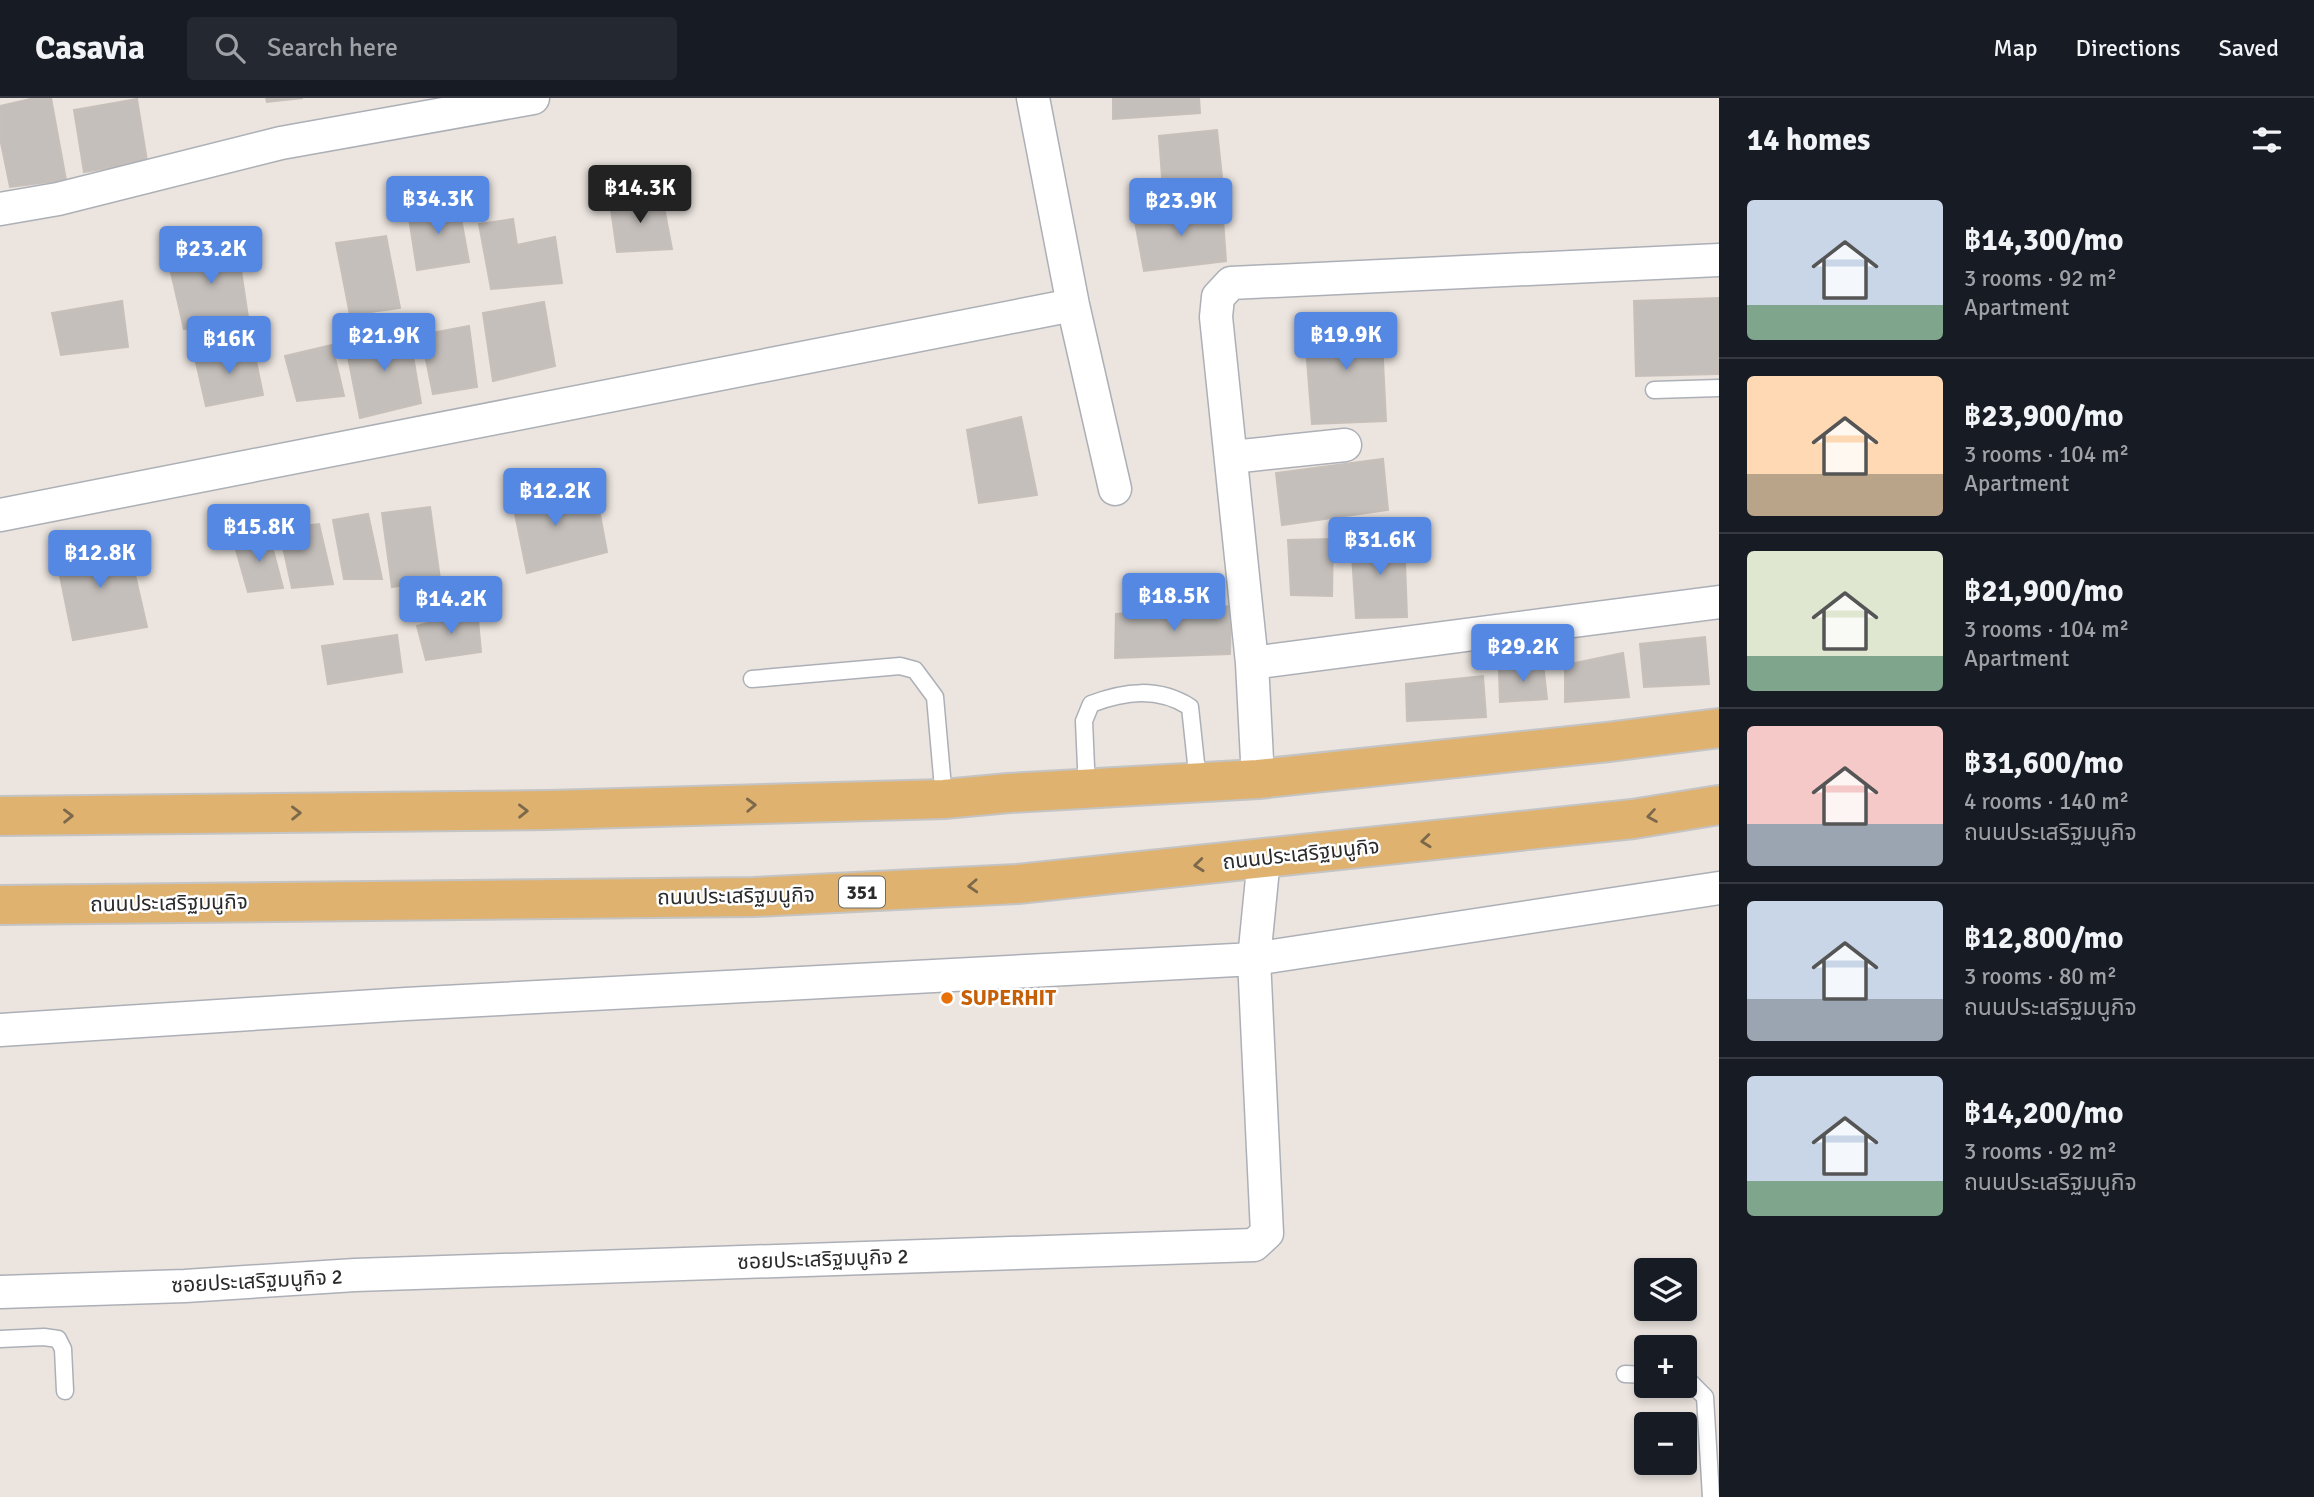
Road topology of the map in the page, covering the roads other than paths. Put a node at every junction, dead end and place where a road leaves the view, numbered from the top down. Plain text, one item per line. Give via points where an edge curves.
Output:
1 (533, 98) edge
2 (1033, 98) edge
3 (0, 209) edge
4 (1719, 260) edge
5 (1073, 305) junction
6 (1719, 388) edge
7 (1654, 390) dead end
8 (1345, 445) dead end
9 (1231, 457) junction
10 (1115, 489) dead end
11 (0, 515) edge
12 (1719, 602) edge
13 (1252, 663) junction
14 (752, 679) dead end
15 (1719, 728) edge
16 (1258, 779) junction
17 (1198, 784) junction
18 (1087, 790) junction
19 (944, 799) junction
20 (1719, 805) edge
21 (0, 817) edge
22 (1264, 858) junction
23 (1719, 888) edge
24 (0, 905) edge
25 (1254, 959) junction
26 (0, 1030) edge
27 (0, 1292) edge
28 (0, 1339) edge
29 (1625, 1374) dead end
30 (1634, 1374) edge
31 (1697, 1389) edge
32 (65, 1391) dead end
33 (1711, 1497) edge

1 - 3 street via 281,143 58,199
2 - 5 street
4 - 9 street via 1231,283 1218,297 1216,317
5 - 10 street
5 - 11 street
6 - 7 lane
8 - 9 street
9 - 13 street
12 - 13 street
13 - 16 street
14 - 19 lane via 900,666 915,670 935,697
15 - 16 main road
16 - 17 main road
17 - 18 main road
17 - 18 lane via 1190,707 1173,696 1116,694 1091,704 1084,721
18 - 19 main road
21 -> 19 main road
20 -> 22 main road, ถนนประเสริฐมนูกิจ / 351 via 1633,819
22 -> 24 main road, ถนนประเสริฐมนูกิจ / 351 via 1017,884 754,897
22 - 25 street, ซอยประเสริฐมนูกิจ 2
23 - 25 street
25 - 26 street
25 - 27 street, ซอยประเสริฐมนูกิจ 2 via 1267,1233 1254,1245 355,1275
28 - 32 lane via 58,1339 63,1349
29 - 30 lane
31 - 33 lane via 1705,1397

